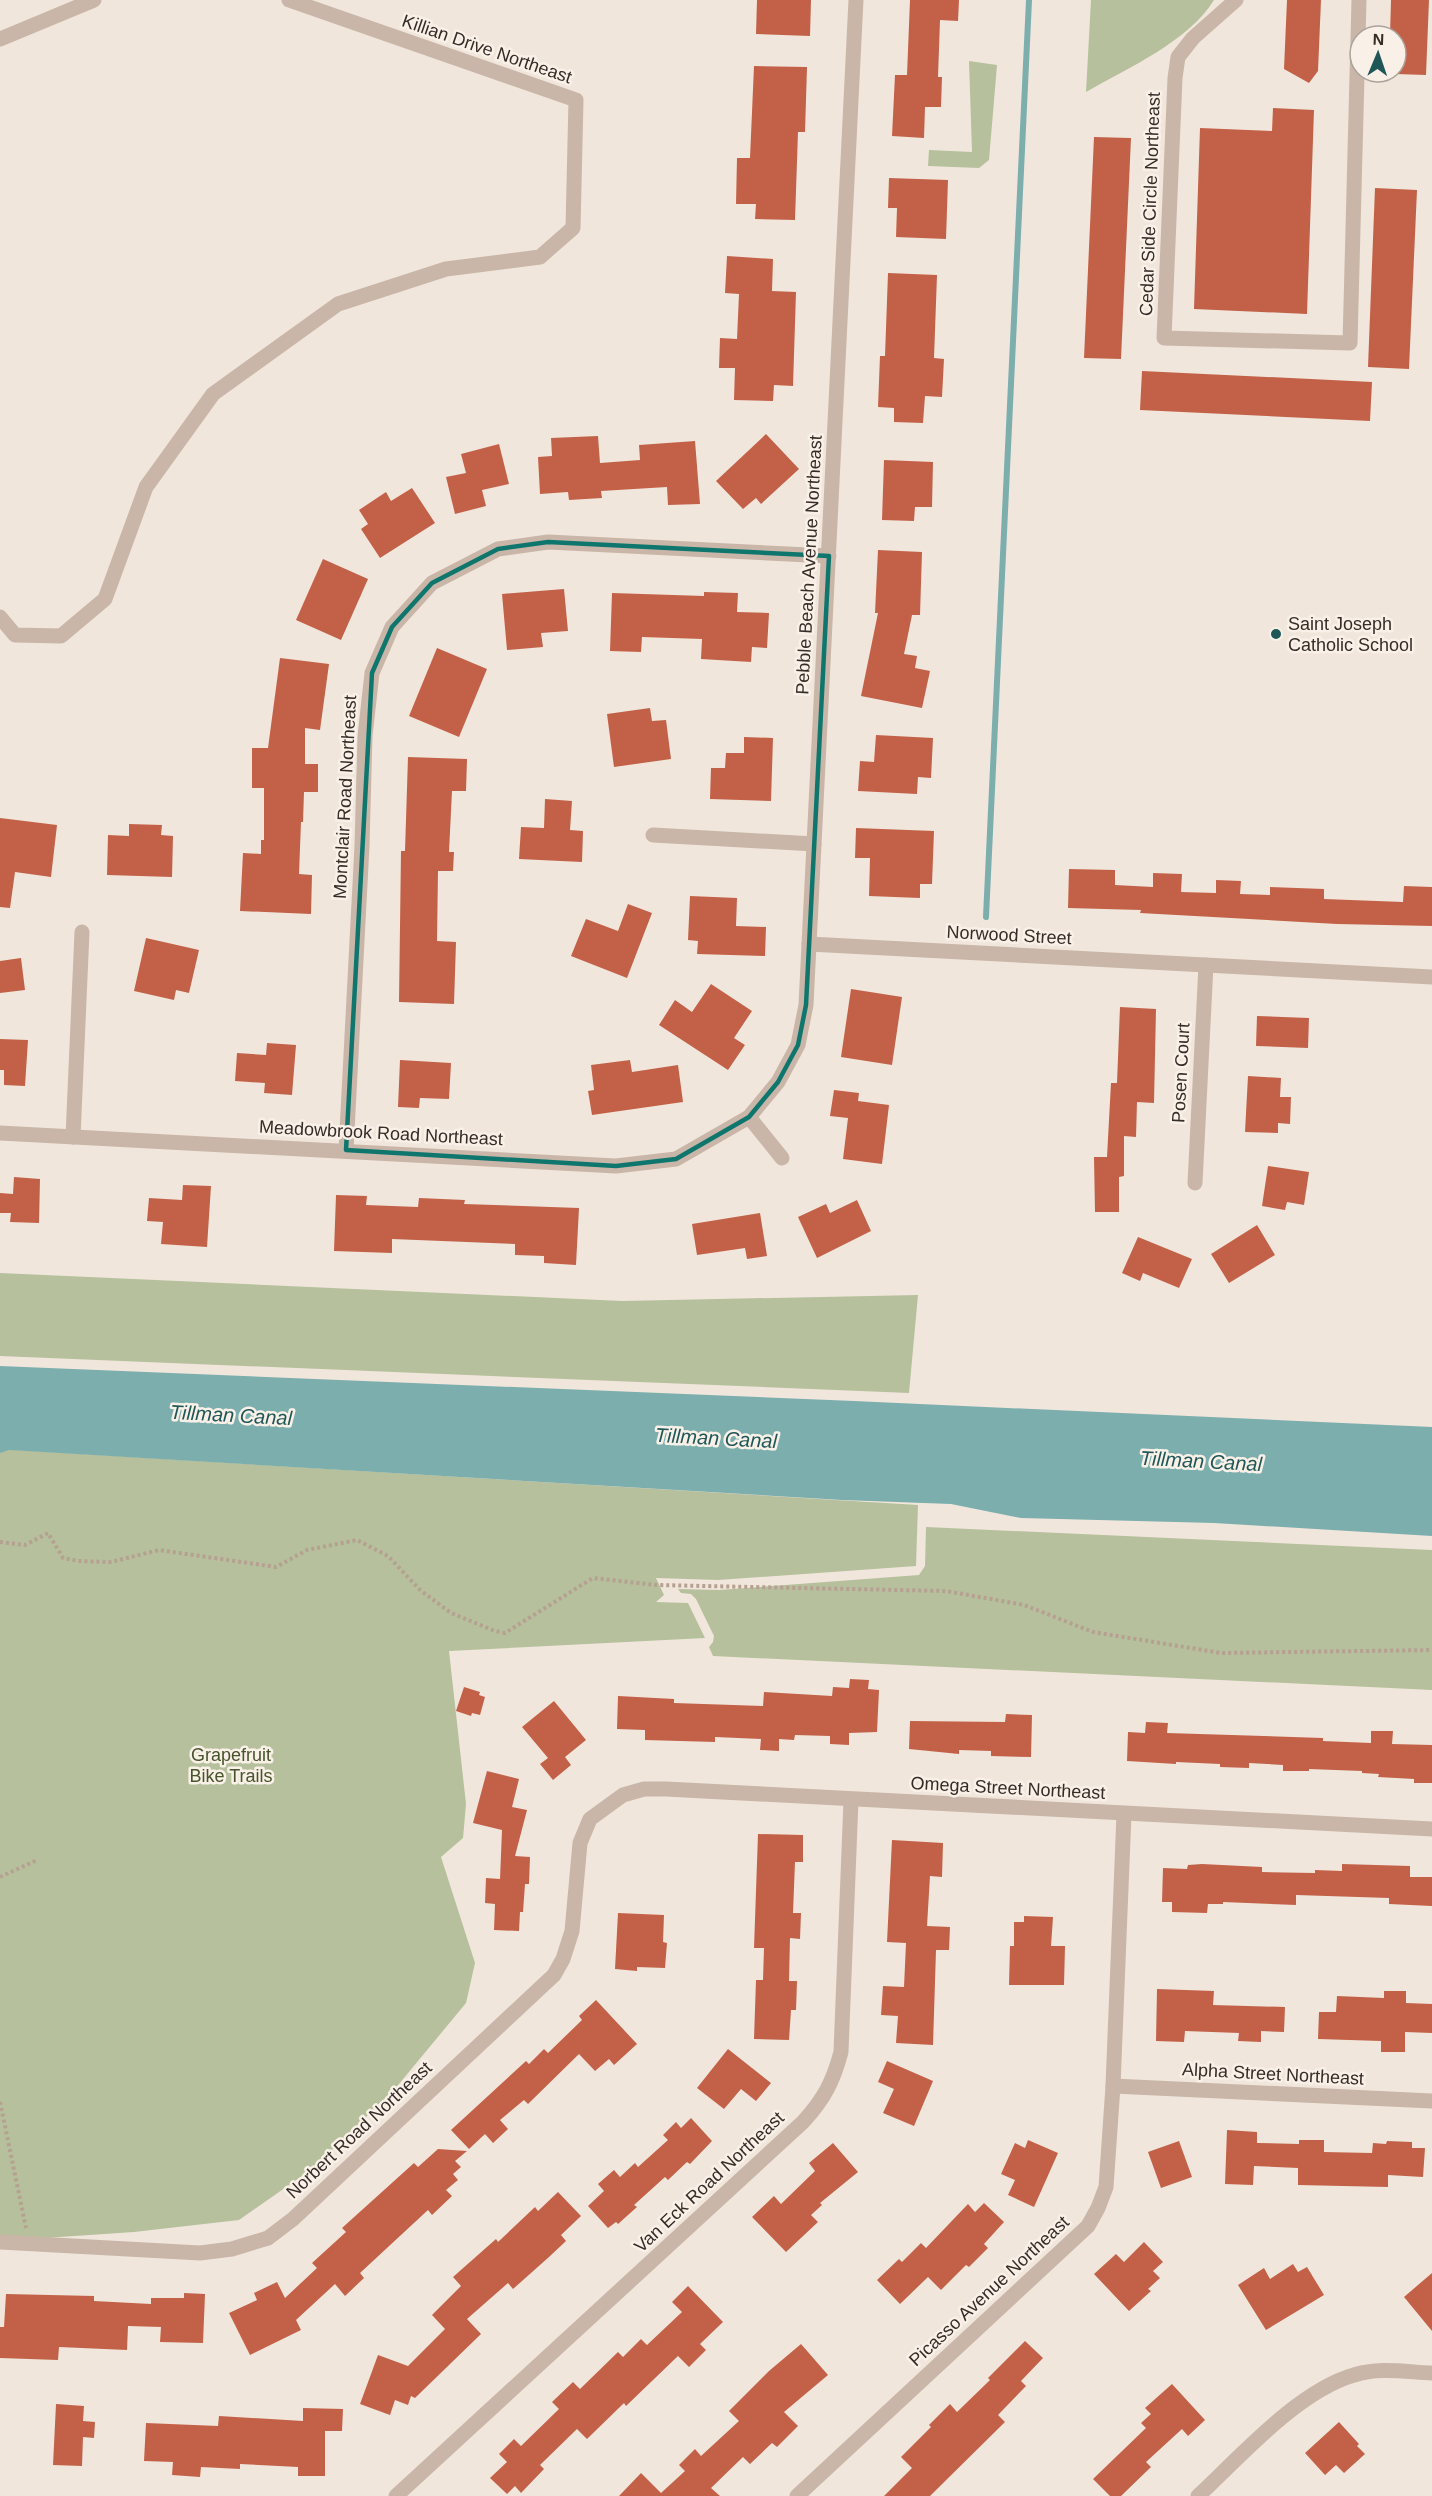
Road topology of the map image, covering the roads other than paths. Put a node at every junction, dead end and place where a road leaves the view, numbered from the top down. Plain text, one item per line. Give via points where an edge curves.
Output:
1 (94, 0) edge
2 (289, 0) edge
3 (856, 0) edge
4 (1236, 0) edge
5 (1359, 0) edge
6 (0, 39) edge
7 (829, 556) junction
8 (0, 617) edge
9 (653, 835) dead end
10 (814, 844) junction
11 (82, 932) dead end
12 (809, 944) junction
13 (1206, 965) junction
14 (1432, 977) edge
15 (749, 1117) junction
16 (0, 1133) edge
17 (73, 1137) junction
18 (346, 1150) junction
19 (782, 1158) dead end
20 (1195, 1183) dead end
21 (851, 1800) junction
22 (1124, 1814) junction
23 (590, 1819) joint
24 (1432, 1829) edge
25 (1113, 2086) junction
26 (1432, 2101) edge
27 (0, 2242) edge
28 (1432, 2373) edge
29 (396, 2496) edge
30 (796, 2496) edge
31 (1198, 2496) edge

1 - 6 street
2 - 8 street, Killian Drive Northeast via 576,100 573,228 540,257 446,269 338,304 213,394 146,487 105,599 61,636 15,635
3 - 7 street, Pebble Beach Avenue Northeast
4 - 5 street, Cedar Side Circle Northeast via 1193,38 1178,57 1164,338 1350,343
7 - 10 street, Pebble Beach Avenue Northeast
7 - 18 street, Montclair Road Northeast via 548,542 498,549 432,583 392,627 372,673 365,736
9 - 10 street
10 - 12 street, Pebble Beach Avenue Northeast
11 - 17 street
12 - 13 street, Norwood Street
12 - 15 street, Pebble Beach Avenue Northeast via 806,1005 798,1045 778,1082
13 - 14 street, Norwood Street
13 - 20 street, Posen Court
15 - 18 street, Meadowbrook Road Northeast via 676,1159 616,1166
15 - 19 street
16 - 17 street, Meadowbrook Road Northeast
17 - 18 street, Meadowbrook Road Northeast
21 - 22 street, Omega Street Northeast
21 - 23 street, Omega Street Northeast via 644,1790 623,1795
21 - 29 street, Van Eck Road Northeast via 841,2052 834,2079 819,2104
22 - 24 street, Omega Street Northeast
22 - 25 street, Picasso Avenue Northeast
23 - 27 street, Norbert Road Northeast via 580,1843 572,1931 554,1975 268,2238 200,2253
25 - 26 street, Alpha Street Northeast
25 - 30 street, Picasso Avenue Northeast via 1106,2187 1088,2226
28 - 31 street via 1382,2370 1355,2374 1324,2386 1278,2422

